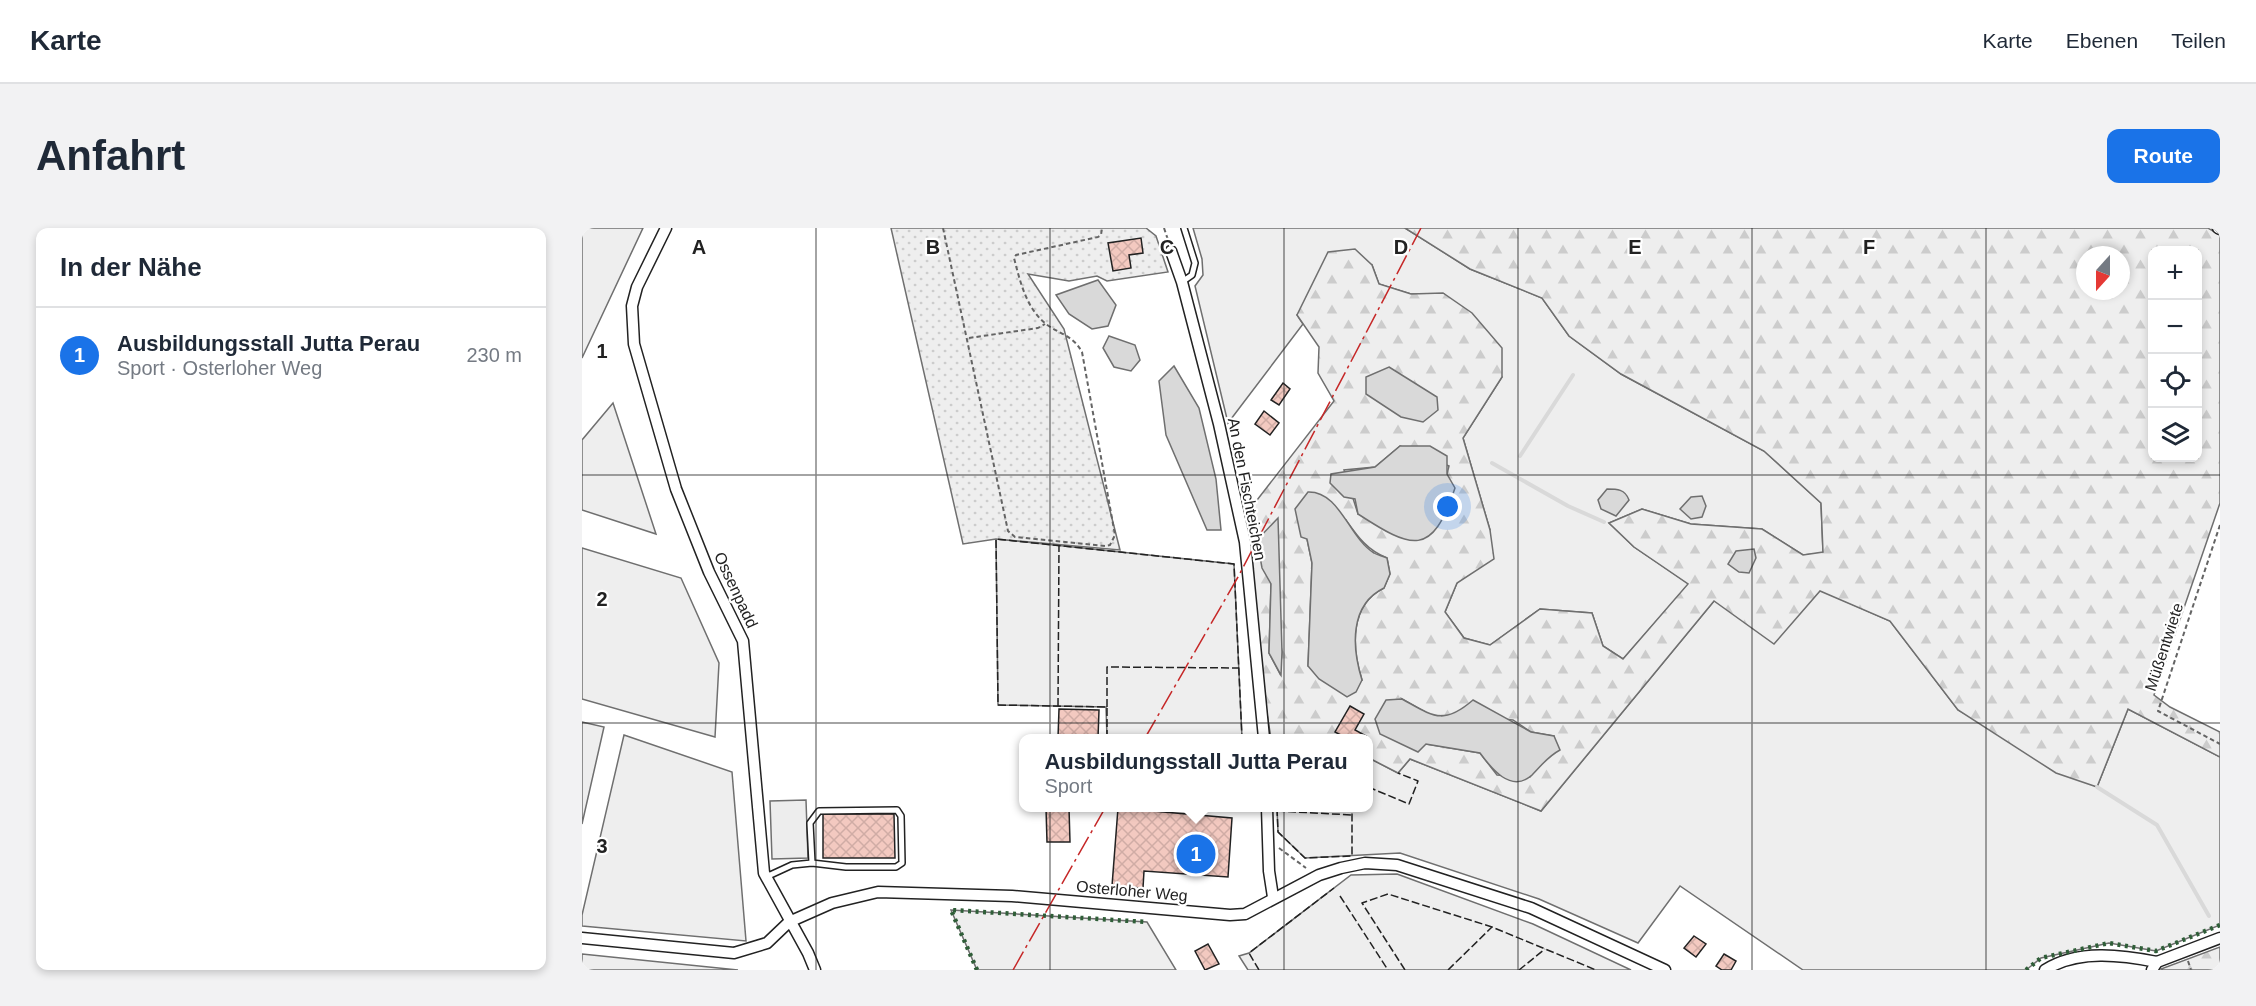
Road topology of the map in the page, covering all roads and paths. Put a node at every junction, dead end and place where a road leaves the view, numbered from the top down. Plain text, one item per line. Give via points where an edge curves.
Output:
1 (666, 228) edge
2 (943, 228) edge
3 (1102, 228) edge
4 (1184, 228) edge
5 (1171, 251) dead end
6 (1182, 282) junction
7 (1045, 324) junction
8 (968, 338) junction
9 (2220, 525) edge
10 (1264, 734) edge
11 (2220, 744) edge
12 (1267, 812) edge
13 (1267, 832) junction
14 (812, 862) junction
15 (1319, 875) junction
16 (766, 877) junction
17 (1273, 897) junction
18 (789, 922) junction
19 (582, 938) edge
20 (2220, 938) edge
21 (2155, 966) edge
22 (815, 970) edge
23 (1665, 970) edge
24 (2045, 970) edge

1 - 16 street, Ossenpadd via 637,287 632,306 634,344 676,489 709,572 743,641
2 - 8 path
3 - 7 path via 1098,237 1014,258 1025,296
4 - 6 lane via 1195,263 1192,275
5 - 6 street, An den Fischteichen
6 - 10 street, An den Fischteichen via 1220,424 1245,542
7 - 8 path
7 - 8 path via 1070,337 1082,351 1115,535 1110,545 1015,537 1008,531
9 - 11 path, Müßentwiete via 2158,711
12 - 13 street
13 - 15 path via 1288,856
13 - 17 street
14 - 14 lane via 896,867 902,863 901,816 897,810 819,811 810,823
14 - 16 lane via 792,864
15 - 17 street, Osterloher Weg
15 - 23 street, Osterloher Weg via 1365,863 1397,865 1531,908
16 - 18 street, Ossenpadd
17 - 18 street, Osterloher Weg via 1245,914 1230,915 1012,896 878,892 832,903
18 - 19 street, Osterloher Weg via 767,943 734,953
18 - 22 street, Ossenpadd
20 - 21 street
21 - 24 street via 2108,955 2073,960

